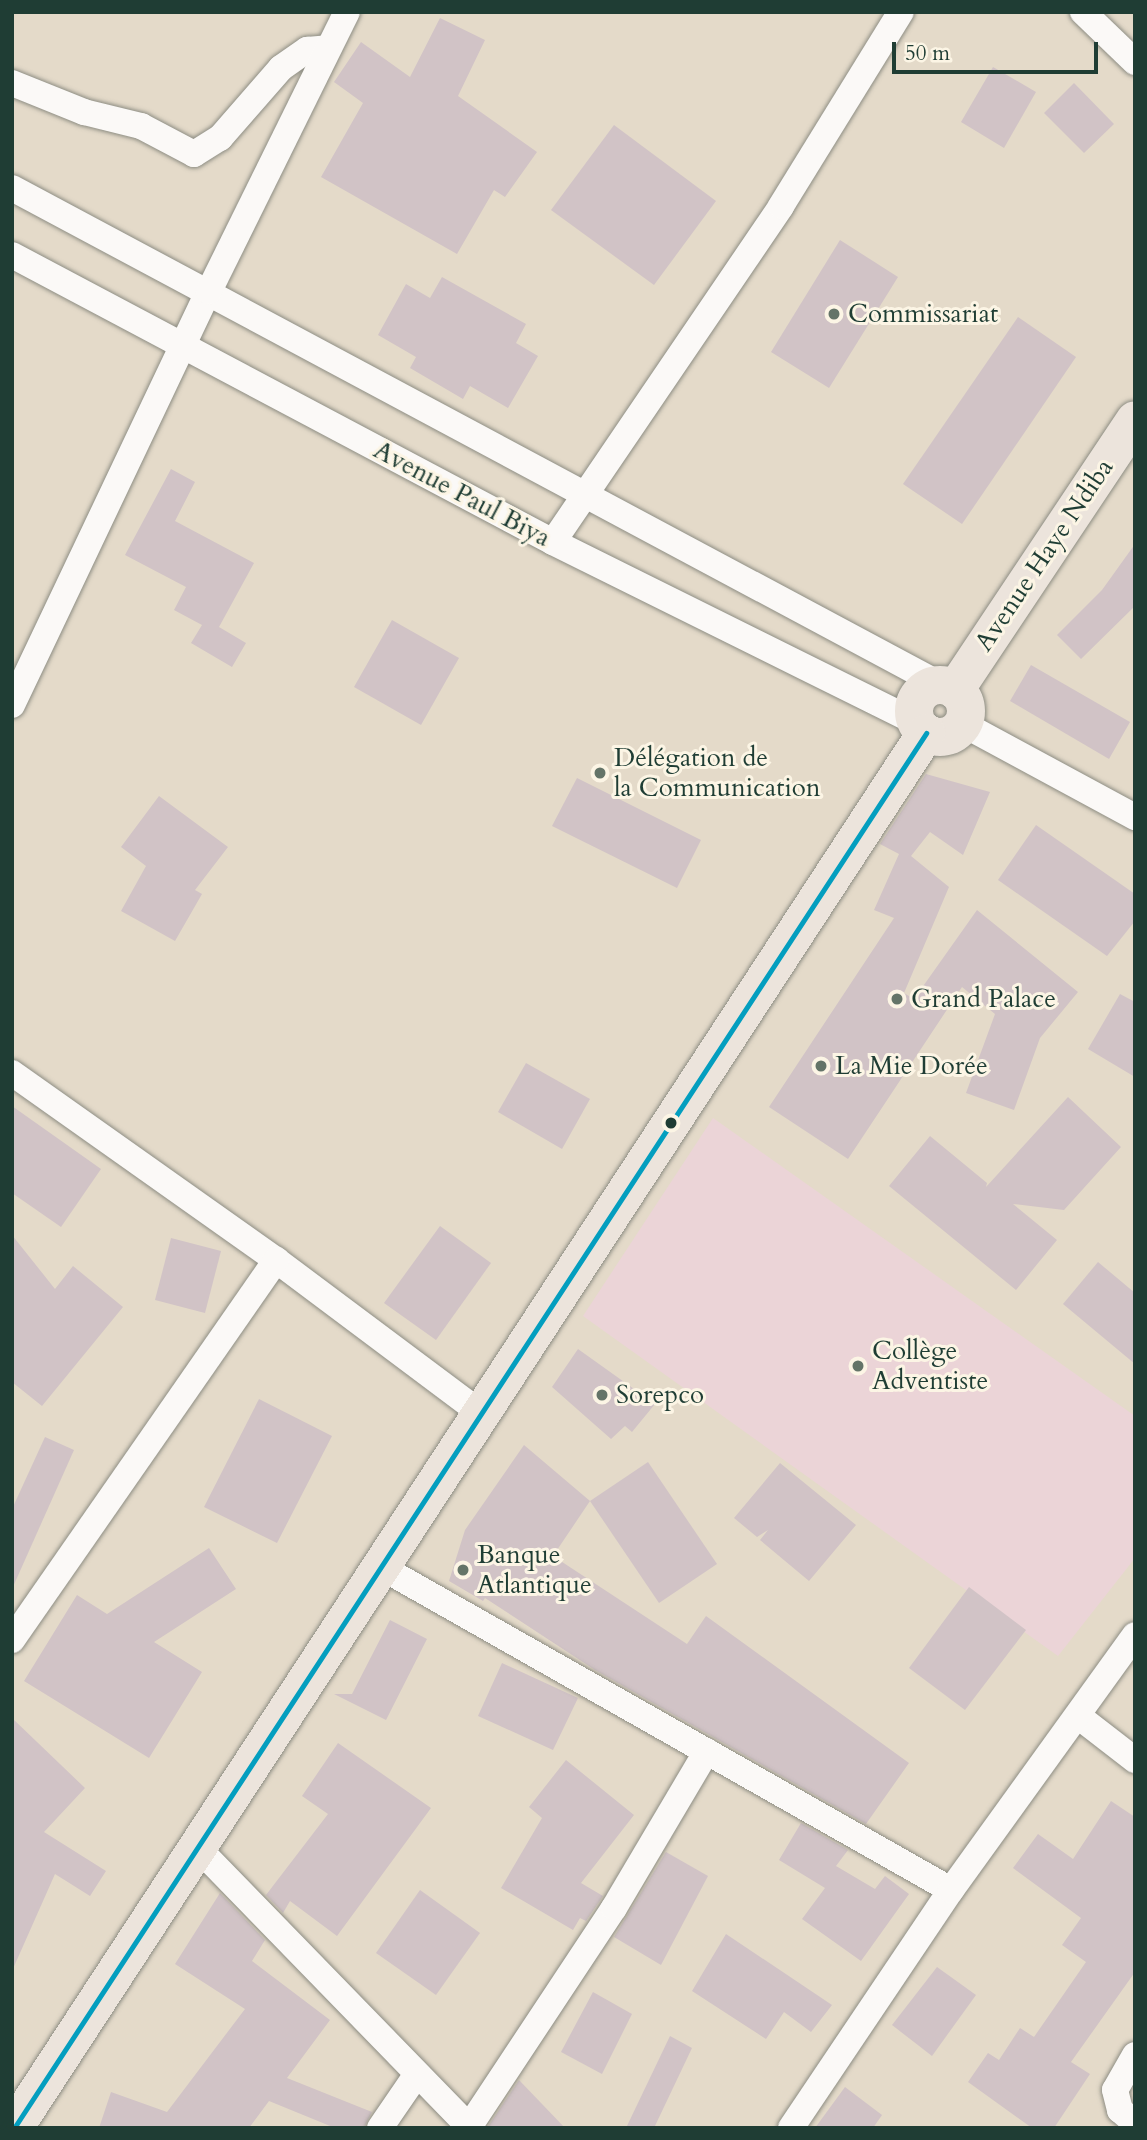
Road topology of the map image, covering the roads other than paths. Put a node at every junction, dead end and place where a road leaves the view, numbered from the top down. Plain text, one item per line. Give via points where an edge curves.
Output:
1 (348, 12) edge
2 (901, 12) edge
3 (1083, 12) edge
4 (328, 48) junction
5 (1135, 62) edge
6 (12, 83) edge
7 (12, 188) edge
8 (12, 255) edge
9 (208, 291) junction
10 (182, 346) junction
11 (1135, 421) edge
12 (583, 495) junction
13 (553, 542) junction
14 (953, 700) junction
15 (12, 705) edge
16 (921, 728) junction
17 (1135, 817) edge
18 (15, 1078) edge
19 (276, 1260) junction
20 (482, 1414) junction
21 (381, 1567) junction
22 (1135, 1635) edge
23 (12, 1640) edge
24 (1078, 1716) junction
25 (707, 1751) junction
26 (1135, 1760) edge
27 (197, 1847) junction
28 (951, 1889) junction
29 (1135, 2055) edge
30 (417, 2074) junction
31 (1135, 2123) edge
32 (470, 2127) edge
33 (14, 2128) edge
34 (380, 2128) edge
35 (791, 2128) edge

1 - 4 street
2 - 12 street via 781,206
3 - 5 street
4 - 6 street via 307,50 281,68 219,138 194,154 141,126 84,113
4 - 9 street
7 - 9 street
8 - 10 street, Avenue Paul Biya
9 - 10 street
9 - 12 street
10 - 13 street, Avenue Paul Biya
10 - 15 street
11 - 14 highway, Avenue Haye Ndiba
12 - 13 street
12 - 14 street
13 - 16 street, Avenue Paul Biya
14 - 16 highway, Avenue Haye Ndiba via 926,690 916,701
14 - 17 street
16 - 20 highway
18 - 19 street
19 - 20 street
19 - 23 street
20 - 21 highway
21 - 25 street
21 - 27 highway
22 - 24 street
24 - 26 street
24 - 28 street
25 - 28 street
25 - 32 street via 614,1909
27 - 30 street
27 - 33 highway
28 - 35 street
29 - 31 street via 1115,2090 1120,2110
30 - 32 street
30 - 34 street

